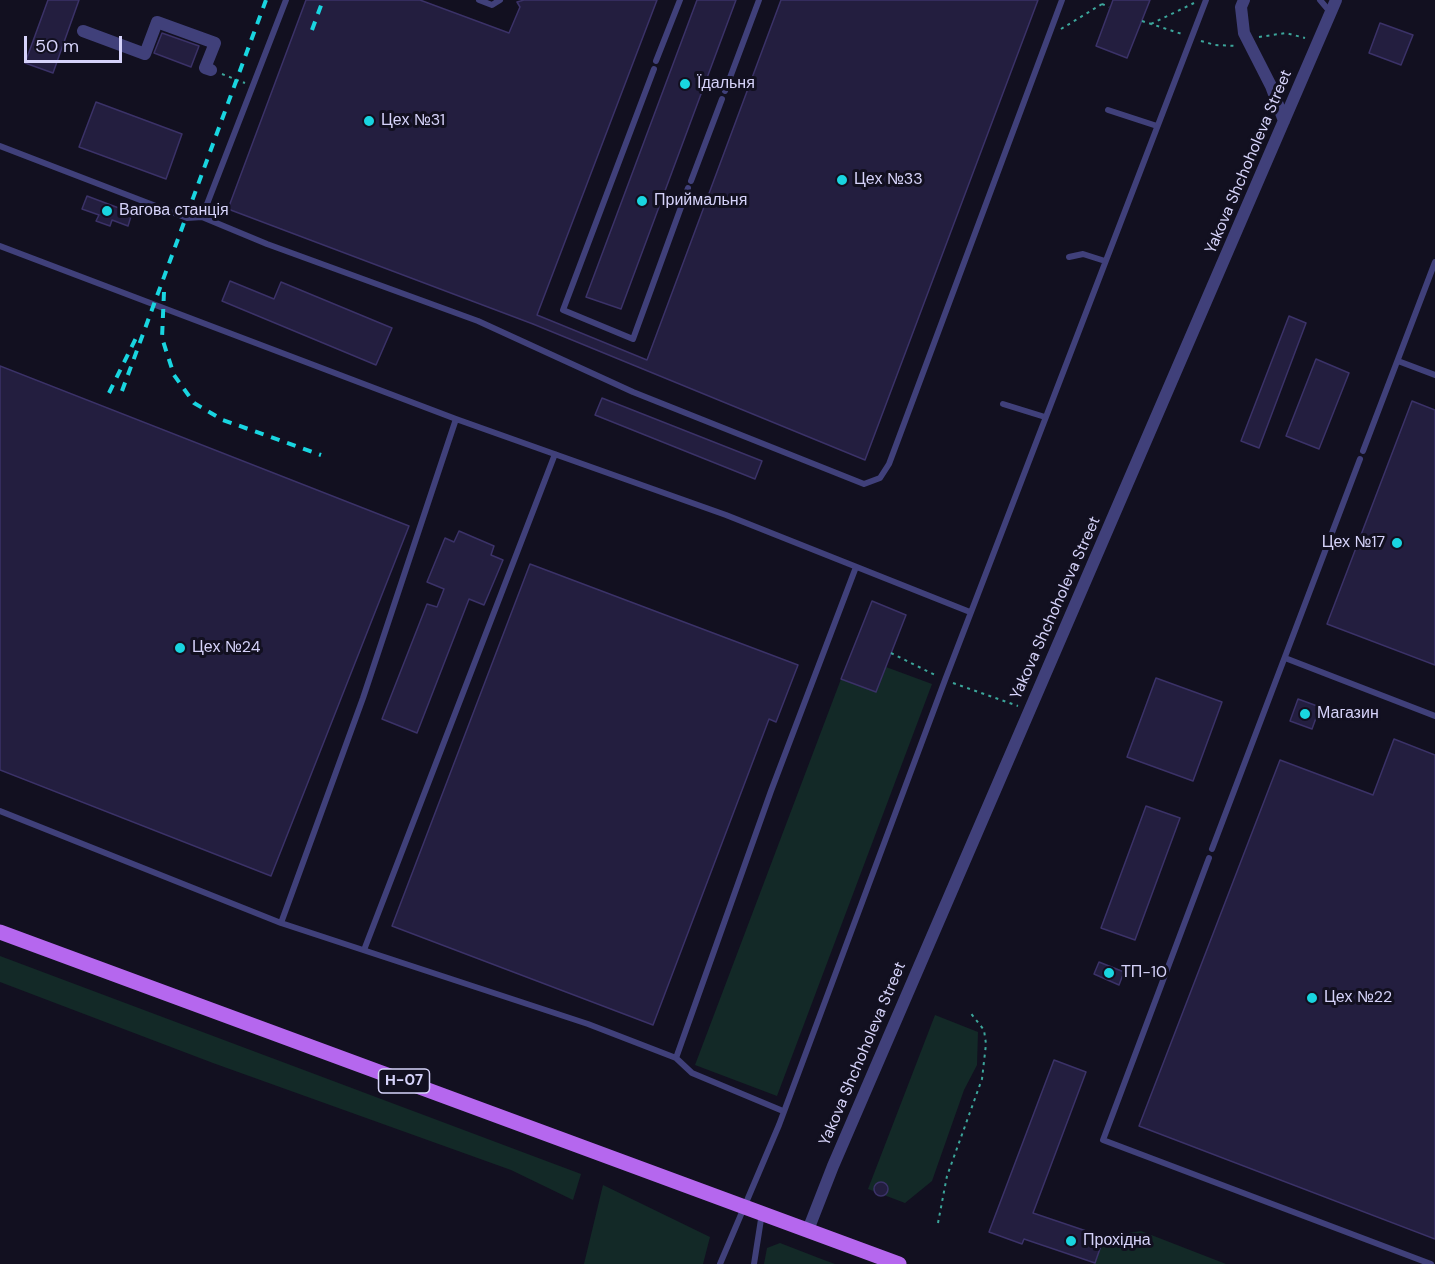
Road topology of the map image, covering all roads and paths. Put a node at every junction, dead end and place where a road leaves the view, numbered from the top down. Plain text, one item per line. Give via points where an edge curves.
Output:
1 (286, 0) edge
2 (478, 0) edge
3 (500, 0) edge
4 (680, 0) edge
5 (759, 0) edge
6 (1062, 0) edge
7 (1101, 0) edge
8 (1199, 0) edge
9 (1206, 0) edge
10 (1244, 0) edge
11 (1320, 0) edge
12 (1336, 0) edge
13 (1102, 4) junction
14 (1108, 7) dead end
15 (1330, 13) junction
16 (1142, 21) dead end
17 (1151, 24) junction
18 (1059, 30) dead end
19 (83, 31) dead end
20 (1191, 37) junction
21 (656, 61) dead end
22 (654, 69) dead end
23 (211, 70) joint
24 (253, 86) junction
25 (725, 91) dead end
26 (722, 99) dead end
27 (1108, 110) dead end
28 (1284, 121) junction
29 (1157, 126) junction
30 (0, 146) edge
31 (692, 181) dead end
32 (688, 188) dead end
33 (202, 217) junction
34 (0, 246) edge
35 (1070, 257) dead end
36 (1105, 261) junction
37 (1435, 262) edge
38 (1398, 361) junction
39 (1435, 375) edge
40 (1004, 404) dead end
41 (1045, 417) junction
42 (456, 419) junction
43 (1364, 451) dead end
44 (555, 454) junction
45 (1360, 459) dead end
46 (856, 567) junction
47 (970, 612) junction
48 (891, 653) dead end
49 (1285, 658) junction
50 (945, 680) junction
51 (962, 687) dead end
52 (1029, 711) junction
53 (1435, 716) edge
54 (0, 811) edge
55 (1212, 849) dead end
56 (1209, 858) dead end
57 (281, 923) junction
58 (0, 932) edge
59 (364, 950) junction
60 (969, 1011) dead end
61 (676, 1058) junction
62 (783, 1111) junction
63 (743, 1205) junction
64 (762, 1213) junction
65 (938, 1223) dead end
66 (808, 1230) junction
67 (720, 1264) edge
68 (754, 1264) edge
69 (899, 1264) edge
70 (1431, 1264) edge

1 - 24 lane
2 - 3 lane via 492,5
4 - 21 lane
5 - 25 lane
6 - 33 lane via 889,464 880,478 864,484 633,392 478,321
7 - 13 path
8 - 17 path
9 - 20 lane
10 - 28 street via 1244,33 1272,86
11 - 15 lane
12 - 15 street, Yakova Shchoholeva Street
13 - 14 path
13 - 18 path
15 - 28 street, Yakova Shchoholeva Street
16 - 17 path
17 - 20 path
19 - 23 street via 145,54 157,22 215,43 205,68
20 - 29 lane
22 - 32 lane via 563,310 633,339
23 - 24 path
24 - 33 lane
26 - 31 lane
27 - 29 lane
28 - 52 street, Yakova Shchoholeva Street
29 - 36 lane
30 - 33 lane via 187,218
34 - 42 lane
35 - 36 lane via 1083,254
36 - 41 lane
37 - 38 lane
38 - 39 lane
38 - 43 lane
40 - 41 lane
41 - 47 lane
42 - 44 lane
42 - 57 lane via 363,698
44 - 46 lane
44 - 59 lane
45 - 49 lane
46 - 47 lane
46 - 61 lane
47 - 50 lane
48 - 50 path
49 - 53 lane
49 - 55 lane
50 - 62 lane
51 - 52 path
52 - 66 street, Yakova Shchoholeva Street
54 - 57 lane
56 - 70 lane via 1103,1140
57 - 59 lane
58 - 63 main road, Н-07
59 - 61 lane via 588,1024
60 - 65 path via 984,1030 982,1079 947,1176
61 - 62 lane via 692,1073
62 - 63 lane
63 - 64 main road, Н-07
63 - 67 lane
64 - 66 main road, Н-07
64 - 68 lane
66 - 69 main road, Н-07

